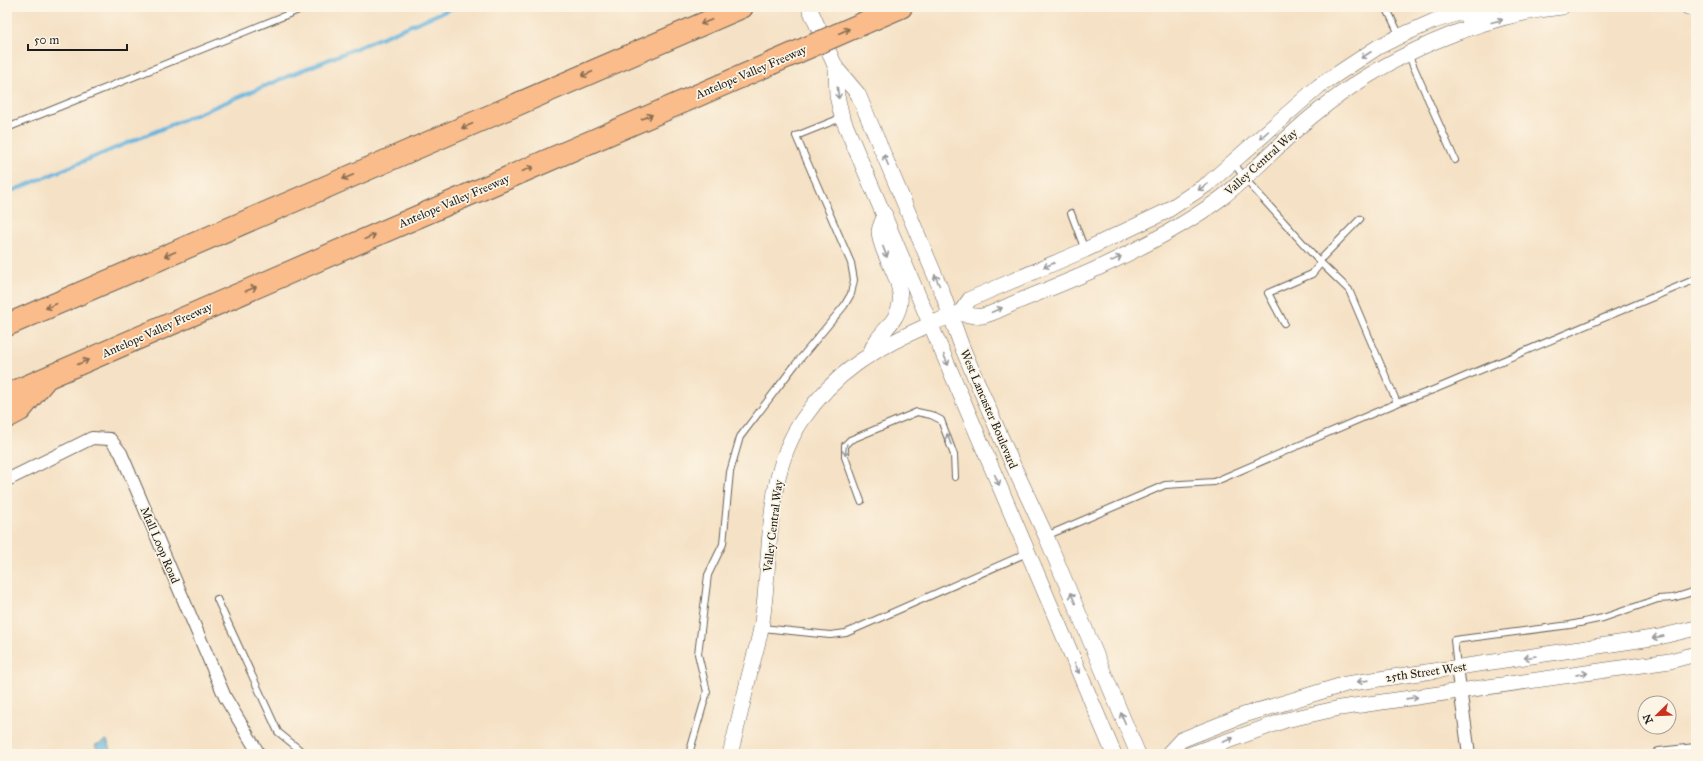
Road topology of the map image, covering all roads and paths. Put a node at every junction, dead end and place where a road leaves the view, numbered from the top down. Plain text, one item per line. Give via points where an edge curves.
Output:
1 (306, 7) edge
2 (742, 7) edge
3 (808, 7) edge
4 (901, 7) edge
5 (1386, 7) edge
6 (1478, 7) edge
7 (1493, 7) edge
8 (1558, 7) edge
9 (1688, 7) edge
10 (1696, 8) edge
11 (1400, 36) junction
12 (1408, 54) junction
13 (836, 68) junction
14 (1323, 107) junction
15 (842, 117) junction
16 (7, 128) edge
17 (1455, 160) dead end
18 (1234, 163) junction
19 (1246, 179) junction
20 (1071, 213) dead end
21 (885, 215) junction
22 (1360, 219) dead end
23 (1085, 250) junction
24 (1320, 262) junction
25 (1696, 279) edge
26 (955, 315) junction
27 (1284, 323) dead end
28 (931, 324) junction
29 (7, 325) edge
30 (870, 354) junction
31 (47, 378) junction
32 (7, 395) edge
33 (1397, 403) junction
34 (7, 417) edge
35 (955, 477) dead end
36 (7, 480) edge
37 (861, 501) dead end
38 (1046, 536) junction
39 (1029, 553) junction
40 (1696, 591) edge
41 (217, 599) dead end
42 (761, 628) junction
43 (1696, 628) edge
44 (1696, 654) edge
45 (1457, 667) junction
46 (1460, 691) junction
47 (1696, 750) edge
48 (259, 754) edge
49 (305, 754) edge
50 (689, 754) edge
51 (730, 754) edge
52 (1114, 754) edge
53 (1138, 754) edge
54 (1168, 754) edge
55 (1191, 754) edge
56 (1469, 754) edge
57 (1659, 754) edge

1 - 16 lane
2 -> 29 highway
3 - 13 street, West Lancaster Boulevard
31 -> 4 highway, Antelope Valley Freeway, bridge
5 - 11 lane
6 - 11 street, Valley Central Way via 1434,21
7 - 12 street via 1487,12 1433,30 1419,38
12 -> 8 street, Valley Central Way via 1451,35 1482,25
9 - 10 street
11 - 14 street via 1396,50 1329,95
11 -> 18 street, Valley Central Way via 1378,47 1319,86
12 - 14 street, Valley Central Way via 1371,73
12 - 17 lane
13 -> 15 street, West Lancaster Boulevard via 837,96
26 -> 13 street, West Lancaster Boulevard via 942,292 858,94
14 - 19 street, Valley Central Way via 1282,142
15 - 21 street, West Lancaster Boulevard
15 - 50 lane via 796,136 851,263 854,280 851,294 740,437 730,472 723,544 708,575 698,654 707,692
18 - 19 lane
18 -> 23 street, Valley Central Way via 1165,212
19 - 24 lane
26 -> 19 street, Valley Central Way via 981,317 1096,269 1183,224
20 - 23 lane
21 - 28 street, West Lancaster Boulevard
21 -> 30 street via 879,231 899,288 900,302 896,317 877,337
22 - 24 lane
23 -> 26 street, Valley Central Way via 970,299
24 - 27 lane via 1312,274 1268,293
24 - 33 lane via 1349,290
25 - 33 lane
26 - 28 street, Valley Central Way
26 - 38 street, West Lancaster Boulevard via 1008,456
28 - 30 street, Valley Central Way
28 -> 39 street, West Lancaster Boulevard
30 - 42 street, Valley Central Way via 829,386 801,421 783,458 775,491
31 - 32 highway, Antelope Valley Freeway
31 - 34 highway via 20,410
33 - 38 lane via 1214,482 1165,485
35 -> 37 lane via 954,455 941,420 917,412 845,444 845,457
36 - 48 street, Mall Loop Road via 92,438 110,439 121,453 225,697
53 -> 38 street, West Lancaster Boulevard
39 - 42 lane via 846,633 830,635
39 -> 52 street, West Lancaster Boulevard
40 - 45 lane via 1673,598 1658,599 1603,618 1570,625 1454,640
41 - 49 lane via 278,732
42 - 51 street, Valley Central Way
43 -> 45 street, 25th Street West via 1659,638
46 -> 44 street, 25th Street West via 1670,661
45 - 46 street
45 -> 54 street, 25th Street West via 1346,684 1281,703 1181,740
55 -> 46 street, 25th Street West via 1286,720 1340,708
46 - 56 street
47 - 57 street

